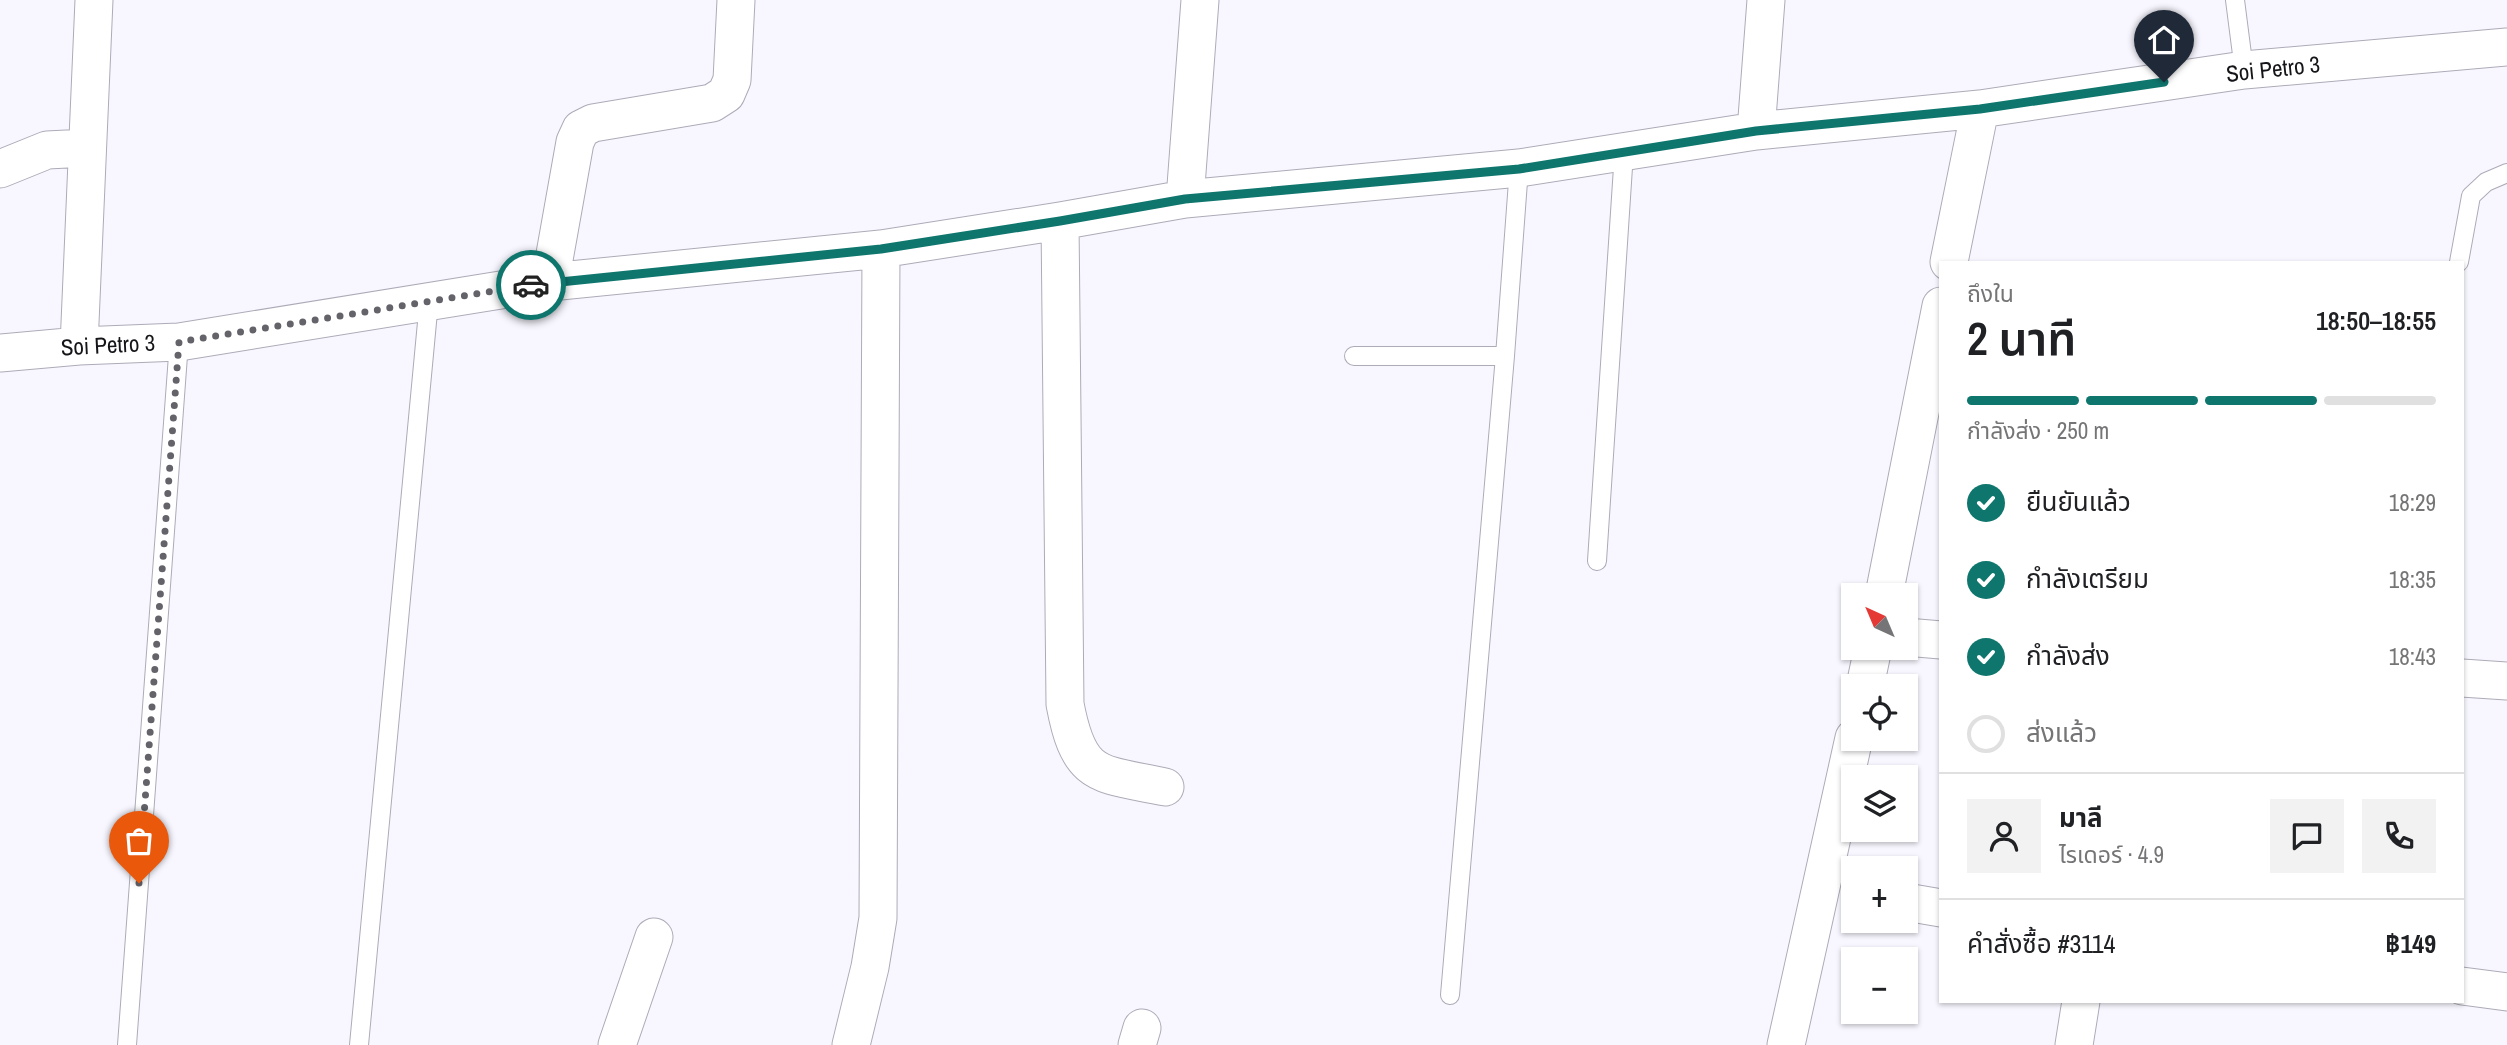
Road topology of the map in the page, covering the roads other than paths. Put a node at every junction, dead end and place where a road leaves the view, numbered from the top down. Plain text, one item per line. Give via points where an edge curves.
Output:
1 (94, 0) edge
2 (736, 0) edge
3 (1200, 0) edge
4 (1766, 0) edge
5 (2235, 0) edge
6 (2507, 47) edge
7 (2244, 70) junction
8 (1980, 109) junction
9 (1756, 131) junction
10 (87, 148) junction
11 (1624, 152) junction
12 (0, 169) edge
13 (1519, 169) junction
14 (2507, 173) edge
15 (1185, 199) junction
16 (1060, 221) junction
17 (881, 249) junction
18 (1949, 261) edge
19 (2459, 261) edge
20 (550, 282) junction
21 (429, 301) junction
22 (1939, 316) edge
23 (179, 342) junction
24 (79, 346) junction
25 (0, 353) edge
26 (1354, 356) dead end
27 (1505, 356) junction
28 (1597, 561) dead end
29 (1886, 583) edge
30 (1918, 638) edge
31 (1939, 640) edge
32 (2464, 678) edge
33 (2507, 681) edge
34 (1853, 751) edge
35 (1165, 787) dead end
36 (1837, 891) edge
37 (1918, 904) edge
38 (1939, 908) edge
39 (654, 937) dead end
40 (2464, 986) edge
41 (2507, 992) edge
42 (1450, 995) dead end
43 (2081, 1003) edge
44 (127, 1045) edge
45 (359, 1045) edge
46 (617, 1045) edge
47 (851, 1045) edge
48 (1786, 1045) edge
49 (2074, 1045) edge

1 - 10 street
2 - 20 street via 732,80 726,94 712,103 593,123 581,129
3 - 15 street
4 - 9 street
5 - 7 lane
6 - 7 street, Soi Petro 3
7 - 8 street, Soi Petro 3
8 - 9 street, Soi Petro 3
8 - 18 street
9 - 11 street, Soi Petro 3
10 - 12 street via 47,150
10 - 24 street
11 - 13 street, Soi Petro 3
11 - 28 lane
13 - 15 street, Soi Petro 3
13 - 27 lane
14 - 19 lane via 2486,182 2471,196
15 - 16 street, Soi Petro 3
16 - 17 street, Soi Petro 3
16 - 35 street via 1065,704 1070,731 1085,762 1102,774
17 - 20 street, Soi Petro 3
17 - 47 street via 878,918
20 - 21 street, Soi Petro 3
21 - 23 street, Soi Petro 3
21 - 45 lane
22 - 29 street
23 - 24 street, Soi Petro 3
23 - 44 lane
24 - 25 street, Soi Petro 3
26 - 27 lane
27 - 42 lane
30 - 31 street
32 - 33 street
34 - 36 street
36 - 48 street
37 - 38 street
39 - 46 street
40 - 41 street
43 - 49 street

